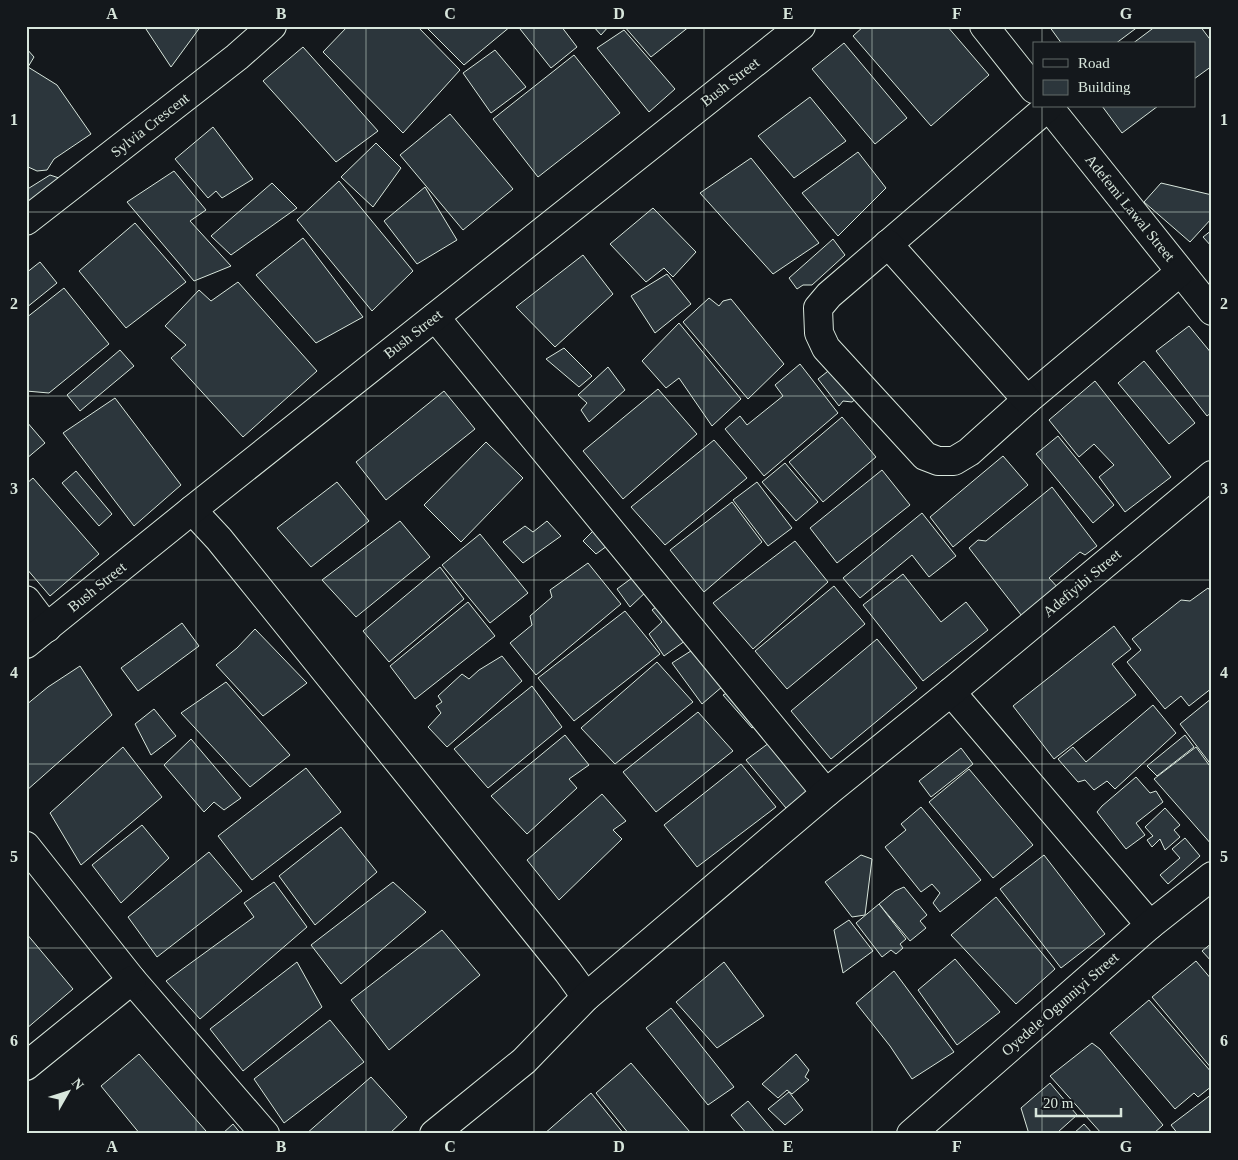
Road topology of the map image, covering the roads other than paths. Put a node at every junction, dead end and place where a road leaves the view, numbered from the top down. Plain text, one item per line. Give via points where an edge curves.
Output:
1 (272, 26) edge
2 (801, 26) edge
3 (984, 26) edge
4 (1033, 88) edge
5 (1046, 108) edge
6 (1050, 108) edge
7 (26, 222) edge
8 (888, 244) junction
9 (1180, 272) junction
10 (1212, 311) edge
11 (435, 317) junction
12 (1027, 400) junction
13 (1212, 475) edge
14 (192, 510) junction
15 (26, 600) edge
16 (36, 636) edge
17 (952, 692) junction
18 (826, 793) junction
19 (26, 846) edge
20 (1212, 876) edge
21 (1150, 926) junction
22 (132, 980) junction
23 (586, 997) junction
24 (26, 1066) edge
25 (265, 1134) edge
26 (434, 1134) edge
27 (911, 1134) edge

1 - 7 street, Sylvia Crescent
2 - 11 street, Bush Street
3 - 4 street
5 - 8 street
6 - 9 street, Adefemi Lawal Street
8 - 12 street
8 - 12 street via 818,308 819,333 826,348 926,456 938,461 954,461 969,452
9 - 10 street, Adefemi Lawal Street
9 - 12 street
11 - 14 street, Bush Street
11 - 18 street
13 - 17 street, Adefiyibi Street
14 - 16 street, Bush Street
14 - 23 street via 225,546
15 - 16 street
17 - 18 street, Adefiyibi Street
17 - 21 street
18 - 23 street, Adefiyibi Street
19 - 22 street
20 - 21 street, Oyedele Ogunniyi Street
21 - 27 street, Oyedele Ogunniyi Street
22 - 24 street
22 - 25 street
23 - 26 street, Adefiyibi Street via 524,1061

